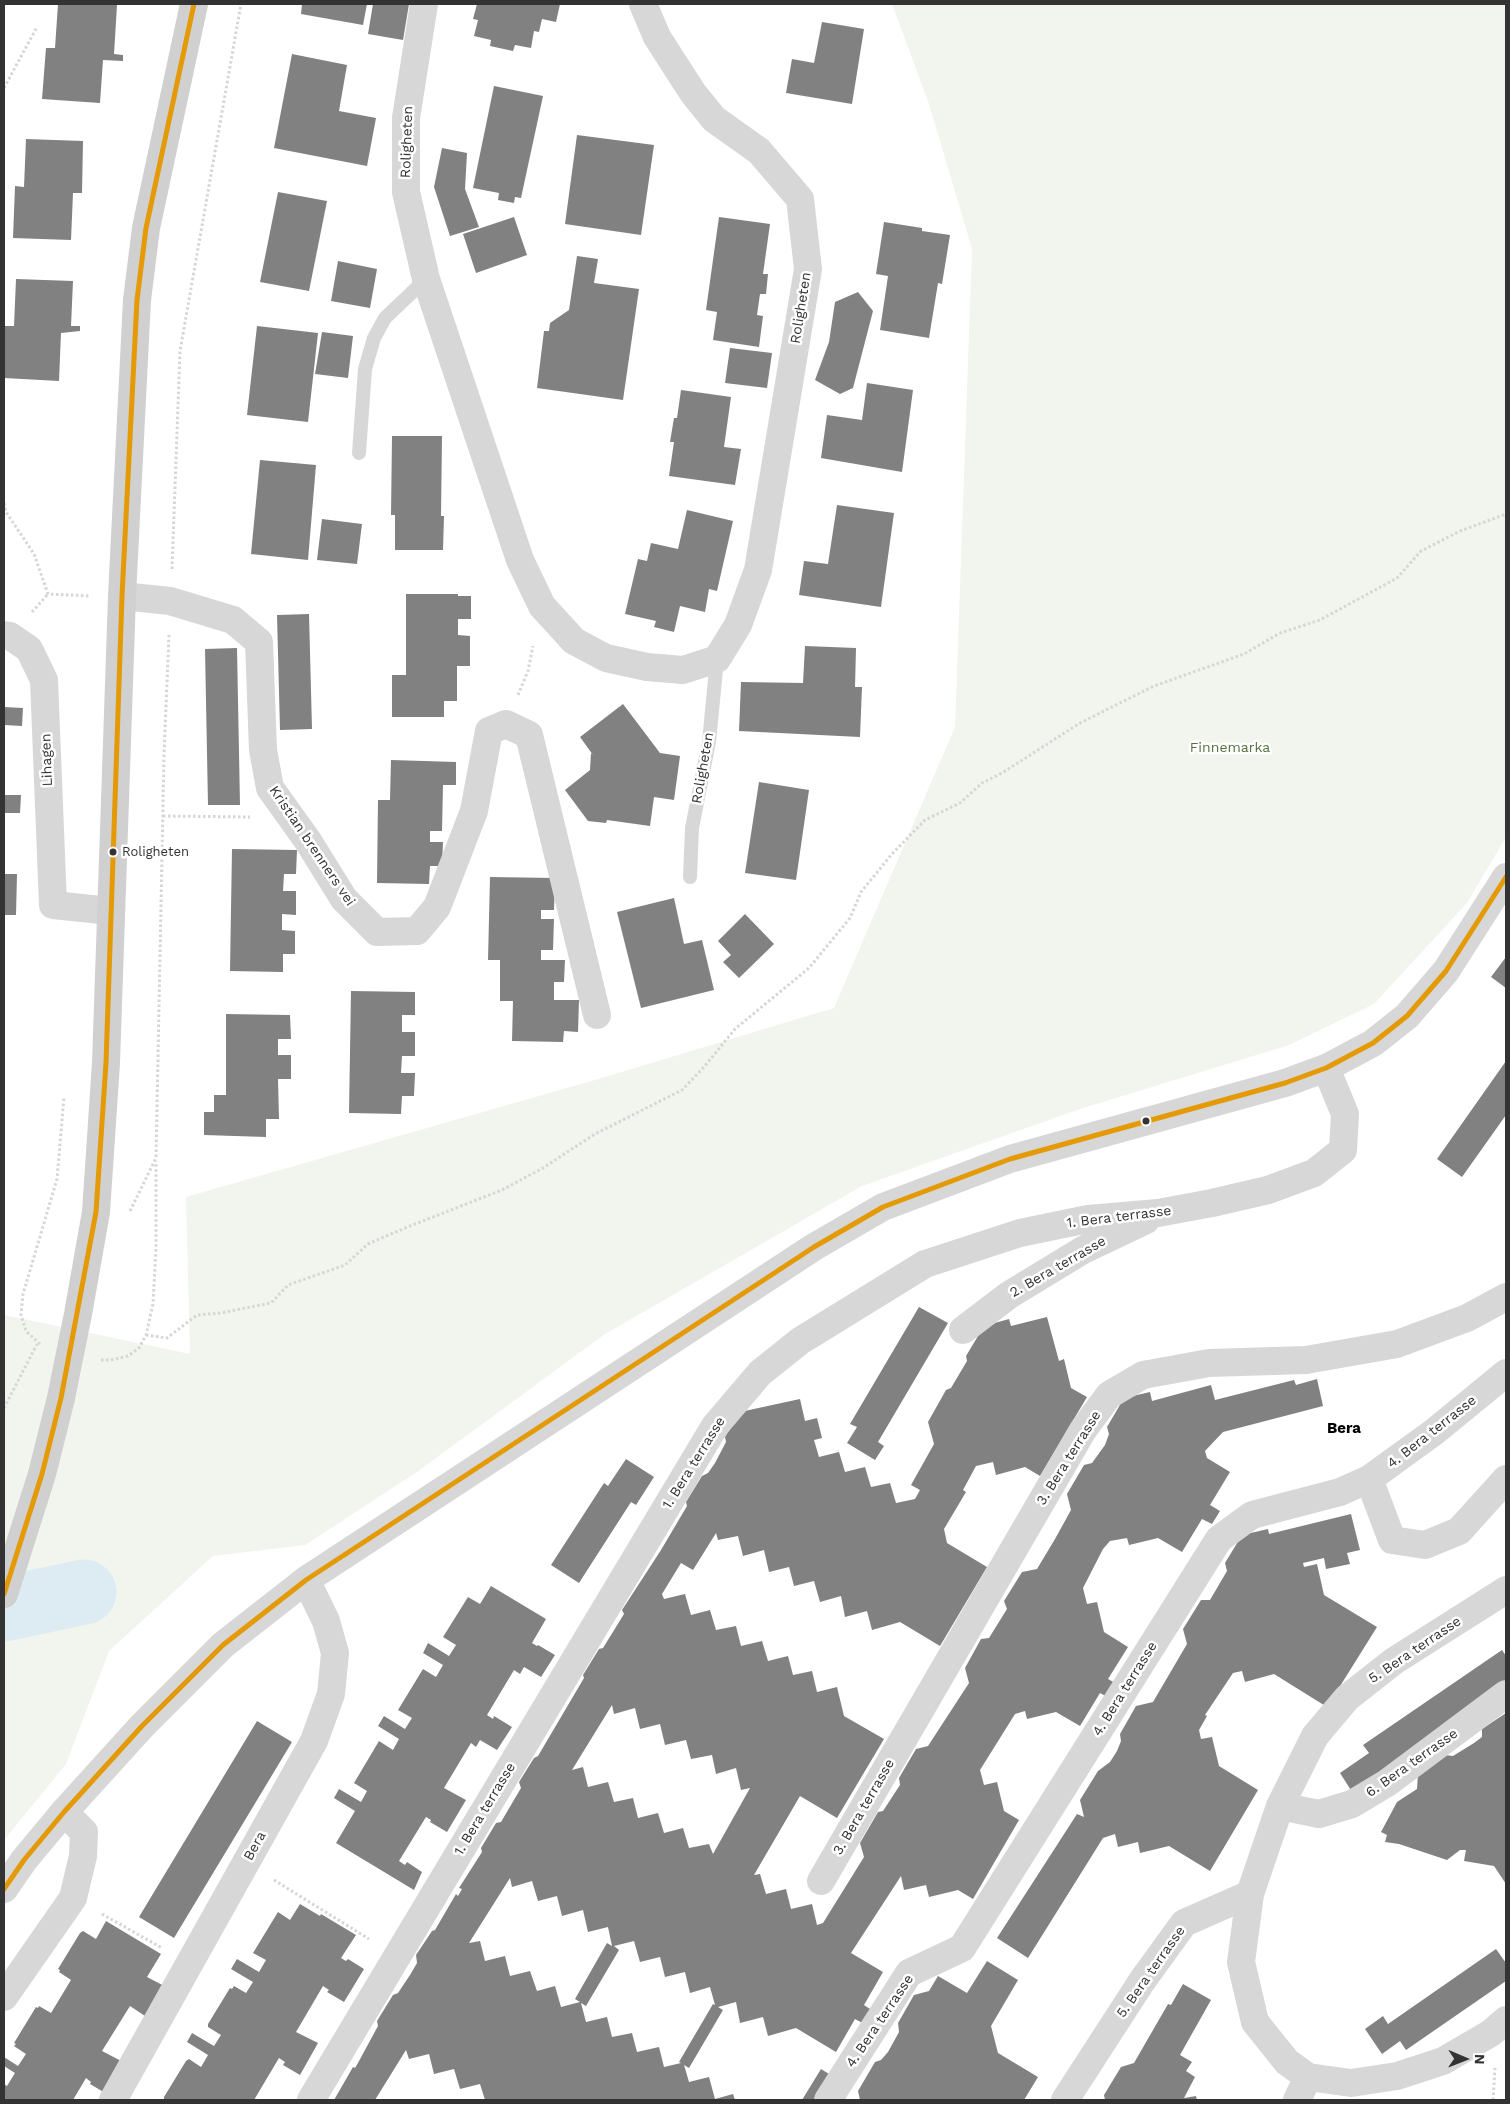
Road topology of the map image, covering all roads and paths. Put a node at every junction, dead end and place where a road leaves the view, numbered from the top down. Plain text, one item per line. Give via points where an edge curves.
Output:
1 (194, 4) edge
2 (424, 4) edge
3 (643, 4) edge
4 (37, 27) dead end
5 (4, 88) edge
6 (426, 279) junction
7 (359, 453) dead end
8 (4, 503) edge
9 (1506, 514) edge
10 (122, 596) junction
11 (542, 606) junction
12 (4, 635) edge
13 (716, 659) junction
14 (506, 724) junction
15 (163, 816) dead end
16 (205, 817) dead end
17 (690, 877) dead end
18 (1506, 877) edge
19 (111, 911) junction
20 (597, 1015) dead end
21 (1326, 1068) junction
22 (1158, 1214) junction
23 (1506, 1297) edge
24 (963, 1330) dead end
25 (146, 1335) dead end
26 (37, 1343) dead end
27 (1506, 1373) edge
28 (4, 1408) edge
29 (1369, 1479) junction
30 (1506, 1479) edge
31 (306, 1580) junction
32 (1506, 1590) edge
33 (4, 1594) edge
34 (1506, 1694) edge
35 (1280, 1806) junction
36 (64, 1812) junction
37 (821, 1881) dead end
38 (4, 1889) edge
39 (296, 1893) dead end
40 (1250, 1894) junction
41 (73, 1898) junction
42 (397, 1957) junction
43 (189, 1964) junction
44 (4, 1997) edge
45 (1506, 2020) edge
46 (1302, 2089) edge
47 (113, 2100) edge
48 (312, 2100) edge
49 (828, 2100) edge
50 (1065, 2100) edge

1 - 10 main road via 146,228 137,300
2 - 6 street, Roligheten via 406,118 406,192
3 - 13 street, Roligheten via 657,37 693,93 714,119 758,152 800,199 808,269 758,570 738,625
4 - 5 path
6 - 7 lane via 385,318 374,338 366,369
6 - 11 street, Roligheten via 520,560
8 - 10 path via 6,512 34,554 48,594
9 - 25 path via 1460,531 1421,551 1397,578 1320,620 1280,633 1244,654 1154,686 1080,723 982,783 960,803 925,820 861,892 850,918 809,968 735,1029 682,1090 595,1134 502,1190 368,1244 345,1265 288,1285 271,1303 196,1315 167,1338
10 - 14 street, Kristian brenners vei via 170,601 233,620 259,642 263,750 270,788 344,899 377,932 416,931 437,907 474,811 489,731
10 - 19 main road
11 - 13 street, Roligheten via 574,641 606,658 647,667 683,670
11 - 14 path via 528,671
12 - 19 street, Lihagen via 29,649 44,680 53,904
13 - 17 lane, Roligheten via 709,742 692,828
14 - 20 street via 529,735
15 - 16 path
18 - 21 street via 1446,971 1407,1016 1373,1043
19 - 33 main road via 106,1063 96,1212 78,1314 42,1474
21 - 22 street, 1. Bera terrasse via 1346,1114 1343,1150 1314,1173 1268,1190
21 - 31 street via 1284,1083 1010,1159 884,1207 798,1258
22 - 24 street, 2. Bera terrasse via 1083,1250 1009,1295
22 - 42 street, 1. Bera terrasse via 1088,1219 1020,1233 925,1264 800,1341 760,1373 714,1426
23 - 37 street, 3. Bera terrasse via 1467,1318 1398,1344 1306,1360 1199,1365 1143,1375 1108,1395 1083,1430
26 - 28 path
27 - 29 street, 4. Bera terrasse via 1434,1432
29 - 30 street via 1392,1540 1425,1545 1459,1532
29 - 49 street, 4. Bera terrasse via 1340,1492 1252,1515 1219,1539 962,1948 909,1973
31 - 36 street via 223,1645 142,1726
31 - 43 street, Bera via 326,1620 335,1653 332,1694 314,1741
32 - 35 street, 5. Bera terrasse via 1394,1661 1347,1698 1315,1736
34 - 35 street, 6. Bera terrasse via 1387,1783 1352,1804 1319,1814
35 - 40 street, 5. Bera terrasse
36 - 38 street
36 - 41 street via 84,1832 84,1856
39 - 42 path
40 - 46 street via 1242,1962 1256,2022 1287,2062
40 - 50 street, 5. Bera terrasse via 1184,1923
41 - 43 path
41 - 44 street
42 - 48 street, 1. Bera terrasse
43 - 47 street, Bera
45 - 46 street via 1491,2033 1443,2061 1397,2076

